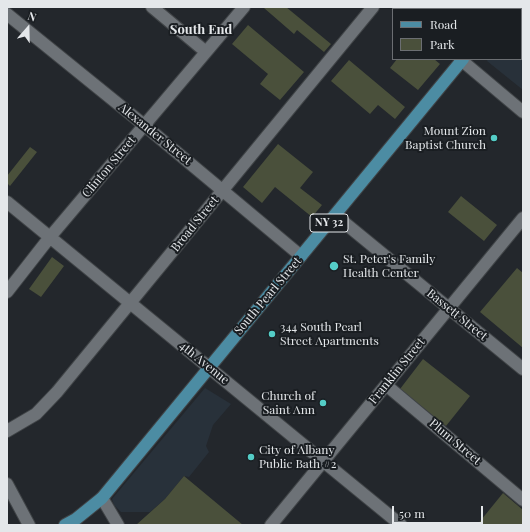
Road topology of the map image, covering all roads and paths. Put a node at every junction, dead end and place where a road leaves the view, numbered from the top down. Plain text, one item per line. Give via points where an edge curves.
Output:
1 (152, 7) edge
2 (244, 7) edge
3 (373, 7) edge
4 (7, 14) edge
5 (206, 52) junction
6 (461, 60) edge
7 (463, 60) edge
8 (523, 112) edge
9 (144, 124) junction
10 (223, 190) junction
11 (7, 202) edge
12 (335, 215) junction
13 (523, 218) edge
14 (50, 237) junction
15 (301, 256) junction
16 (7, 292) edge
17 (130, 303) junction
18 (449, 308) junction
19 (208, 367) junction
20 (523, 369) edge
21 (386, 385) junction
22 (7, 431) edge
23 (323, 461) junction
24 (7, 484) edge
25 (102, 498) junction
26 (523, 500) edge
27 (29, 525) edge
28 (65, 525) edge
29 (118, 525) edge
30 (271, 525) edge
31 (401, 525) edge

1 - 5 street
2 - 5 street, Clinton Street
3 - 10 street, Broad Street
4 - 9 street, Alexander Street
5 - 9 street, Clinton Street
6 - 12 main road, South Pearl Street / NY 32
7 - 8 street
9 - 10 street, Alexander Street
9 - 14 street, Clinton Street
10 - 15 street, Alexander Street
10 - 17 street, Broad Street
11 - 14 street, 4th Avenue
12 - 15 main road, South Pearl Street / NY 32
12 - 18 street, Bassett Street
13 - 18 street, Franklin Street
14 - 16 street, Clinton Street
14 - 17 street, 4th Avenue
15 - 19 main road, South Pearl Street / NY 32
17 - 19 street, 4th Avenue
17 - 22 street, Broad Street via 36,414
18 - 20 street, Bassett Street
18 - 21 street, Franklin Street
19 - 23 street, 4th Avenue
19 - 25 main road, South Pearl Street / NY 32
21 - 23 street, Franklin Street
21 - 26 street, Plum Street
23 - 30 street, Franklin Street
23 - 31 street, 4th Avenue
24 - 27 street
25 - 28 main road, South Pearl Street / NY 32
25 - 29 street

